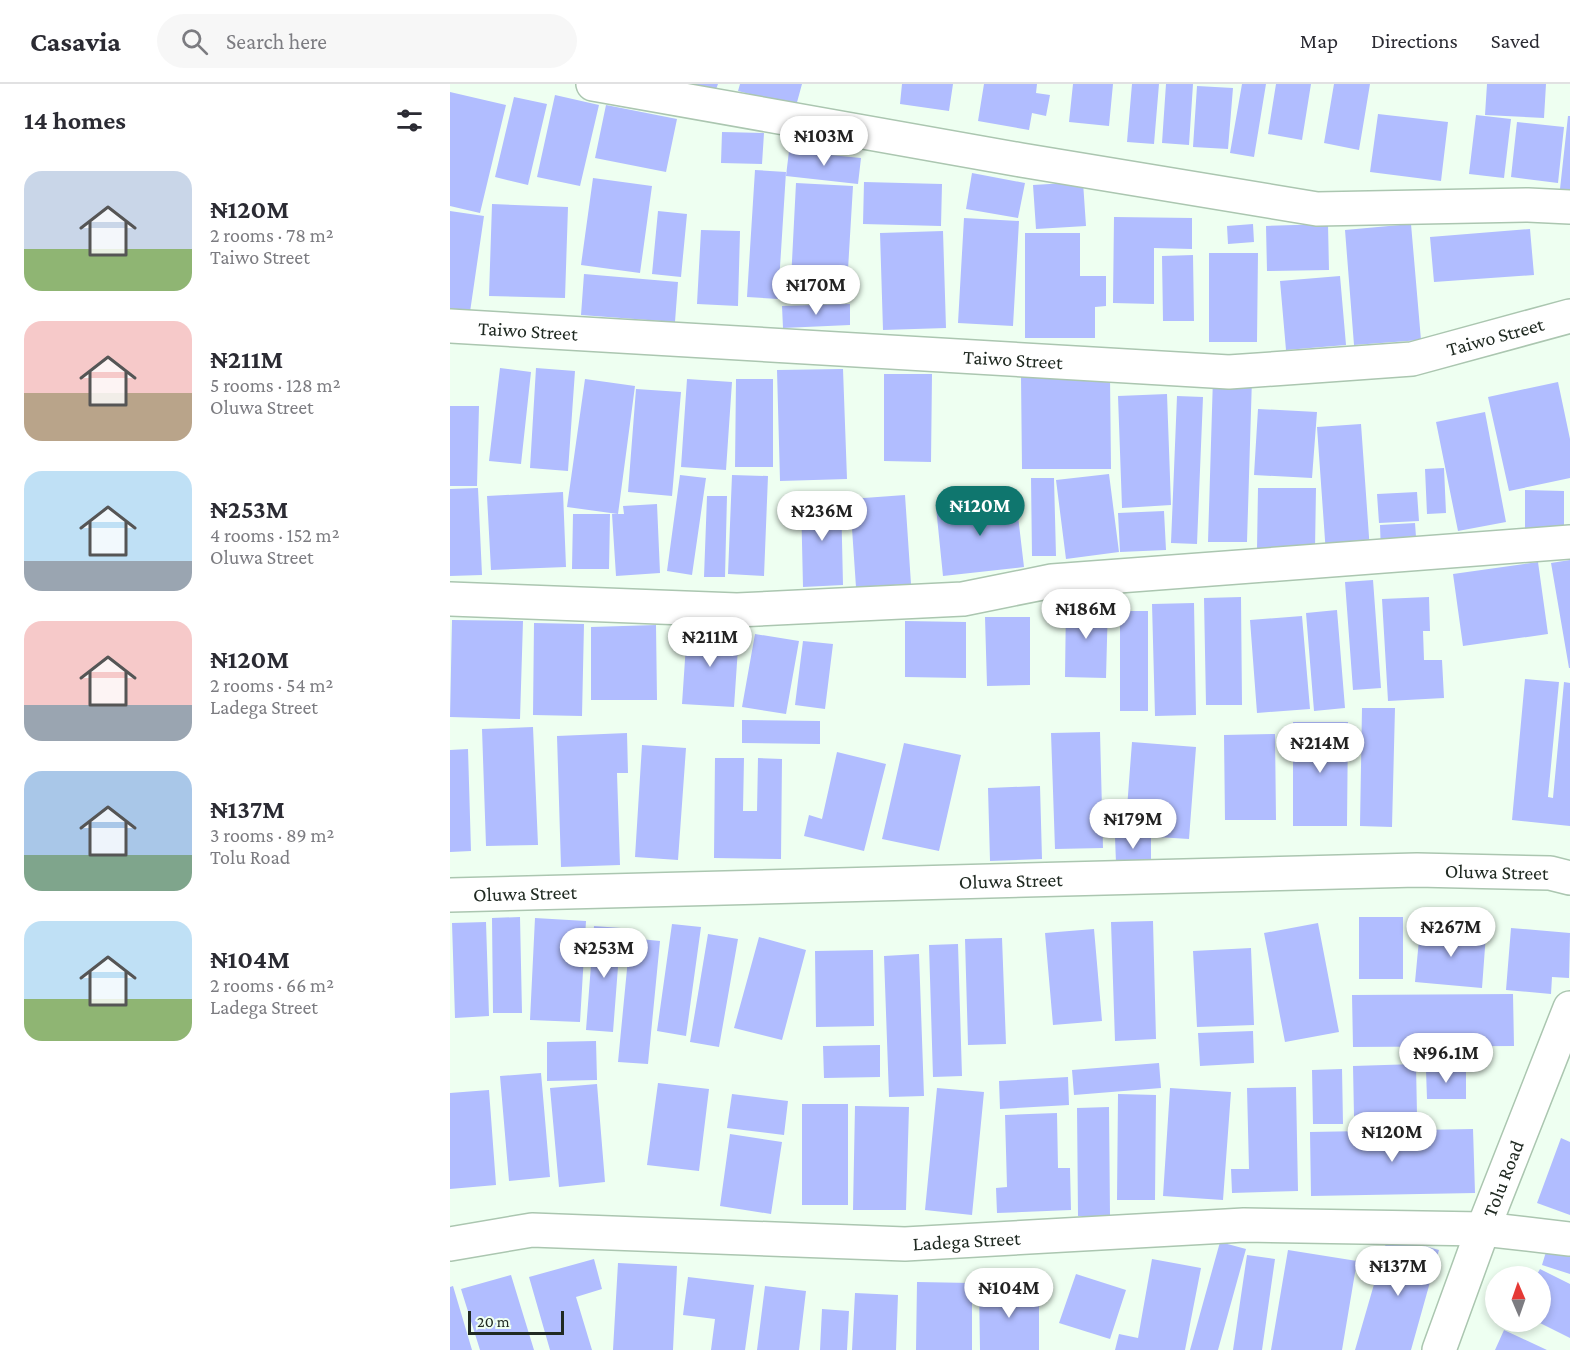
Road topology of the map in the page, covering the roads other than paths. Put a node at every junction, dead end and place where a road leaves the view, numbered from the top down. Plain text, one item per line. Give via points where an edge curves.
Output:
1 (593, 84) edge
2 (1570, 207) edge
3 (1570, 316) edge
4 (450, 326) edge
5 (1570, 542) edge
6 (450, 599) edge
7 (1570, 878) edge
8 (450, 895) edge
9 (1570, 1008) edge
10 (1483, 1229) junction
11 (1570, 1239) edge
12 (450, 1244) edge
13 (1439, 1350) edge

1 - 2 street via 1317,209
3 - 4 street, Taiwo Street via 1412,359 1229,372
5 - 6 street via 1052,581 963,599 737,610
7 - 8 street, Oluwa Street via 1550,873 1417,870
9 - 10 street, Tolu Road
10 - 11 street, Ladega Street
10 - 12 street, Ladega Street via 1244,1225 905,1244 532,1230
10 - 13 street, Tolu Road

